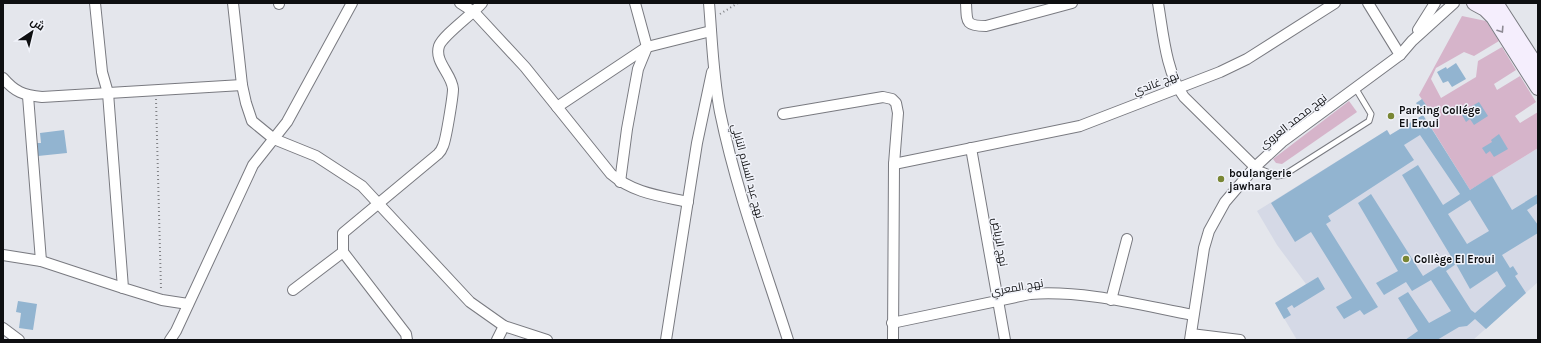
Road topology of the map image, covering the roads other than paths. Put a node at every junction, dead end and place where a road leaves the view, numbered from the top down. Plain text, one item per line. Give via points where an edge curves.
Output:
1 (95, 3) edge
2 (233, 3) edge
3 (352, 3) edge
4 (460, 3) edge
5 (482, 3) edge
6 (635, 3) edge
7 (709, 3) edge
8 (966, 3) edge
9 (1072, 3) edge
10 (1158, 3) edge
11 (1336, 3) edge
12 (1368, 3) edge
13 (1435, 3) edge
14 (1454, 3) edge
15 (1474, 3) edge
16 (1496, 3) edge
17 (474, 12) junction
18 (711, 31) junction
19 (1412, 41) junction
20 (647, 47) junction
21 (1400, 55) junction
22 (713, 65) junction
23 (1538, 68) edge
24 (4, 79) edge
25 (242, 85) junction
26 (1177, 88) junction
27 (1538, 88) edge
28 (1356, 89) junction
29 (108, 93) junction
30 (28, 96) junction
31 (557, 107) junction
32 (783, 114) dead end
33 (274, 139) junction
34 (971, 148) junction
35 (894, 164) junction
36 (1255, 167) junction
37 (620, 182) junction
38 (688, 202) junction
39 (378, 204) junction
40 (1127, 239) dead end
41 (343, 252) junction
42 (3, 254) edge
43 (41, 261) junction
44 (123, 288) junction
45 (293, 290) dead end
46 (1111, 300) junction
47 (998, 302) junction
48 (188, 304) junction
49 (1193, 315) junction
50 (892, 323) junction
51 (504, 326) junction
52 (3, 328) edge
53 (1190, 337) edge
54 (19, 340) edge
55 (170, 340) edge
56 (407, 340) edge
57 (497, 340) edge
58 (547, 340) edge
59 (666, 340) edge
60 (788, 340) edge
61 (893, 340) edge
62 (1005, 340) edge
63 (1240, 340) edge

1 - 29 street via 102,72
2 - 25 street
3 - 33 street via 287,122
4 - 17 street
5 - 17 street
6 - 20 street
7 - 18 street, نهج عبد السلام النابلي
8 - 9 street via 967,21 970,25 986,26
10 - 26 street via 1172,75
11 - 26 street, نهج غاندي via 1247,59
12 - 21 street
13 - 19 street
14 - 19 street, نهج محمد العروي
15 -> 27 main road via 1493,17
16 - 23 main road
17 - 31 street via 525,67
17 - 39 street via 446,37 439,47 439,59 451,78 453,89 444,145 438,154
18 - 20 street
18 - 22 street, نهج عبد السلام النابلي
19 - 21 street, نهج محمد العروي
20 - 31 street
20 - 37 street via 638,69
21 - 28 street, نهج محمد العروي
22 - 38 street
22 - 60 street, نهج عبد السلام النابلي via 732,164
24 - 30 street via 15,90
25 - 29 street
25 - 33 street via 252,121
26 - 34 street, نهج غاندي via 1080,126
26 - 36 street
28 - 36 street, نهج محمد العروي via 1282,142
28 - 36 lane via 1370,114 1369,121 1284,175 1276,176
29 - 30 street
29 - 44 street
30 - 43 street
31 - 37 street
32 - 35 street via 890,98 896,103 898,113
33 - 39 street via 316,156 362,186
33 - 48 street via 253,165
34 - 35 street, نهج غاندي
34 - 47 street, نهج الرياض
35 - 50 street
36 - 49 street, نهج محمد العروي via 1225,202 1209,231
37 - 38 street via 640,191
38 - 59 street
39 - 41 street via 343,233
39 - 51 street via 470,302
40 - 46 street
41 - 45 street
41 - 56 street via 406,334
42 - 43 street
43 - 44 street
44 - 48 street via 162,300
46 - 47 street, نهج المعري via 1050,293 1030,294
46 - 49 street, نهج المعري
47 - 50 street, نهج المعري
47 - 62 street, نهج الرياض
48 - 55 street
49 - 53 street, نهج محمد العروي
50 - 61 street
51 - 57 street
51 - 58 street
52 - 54 street
53 - 63 street

